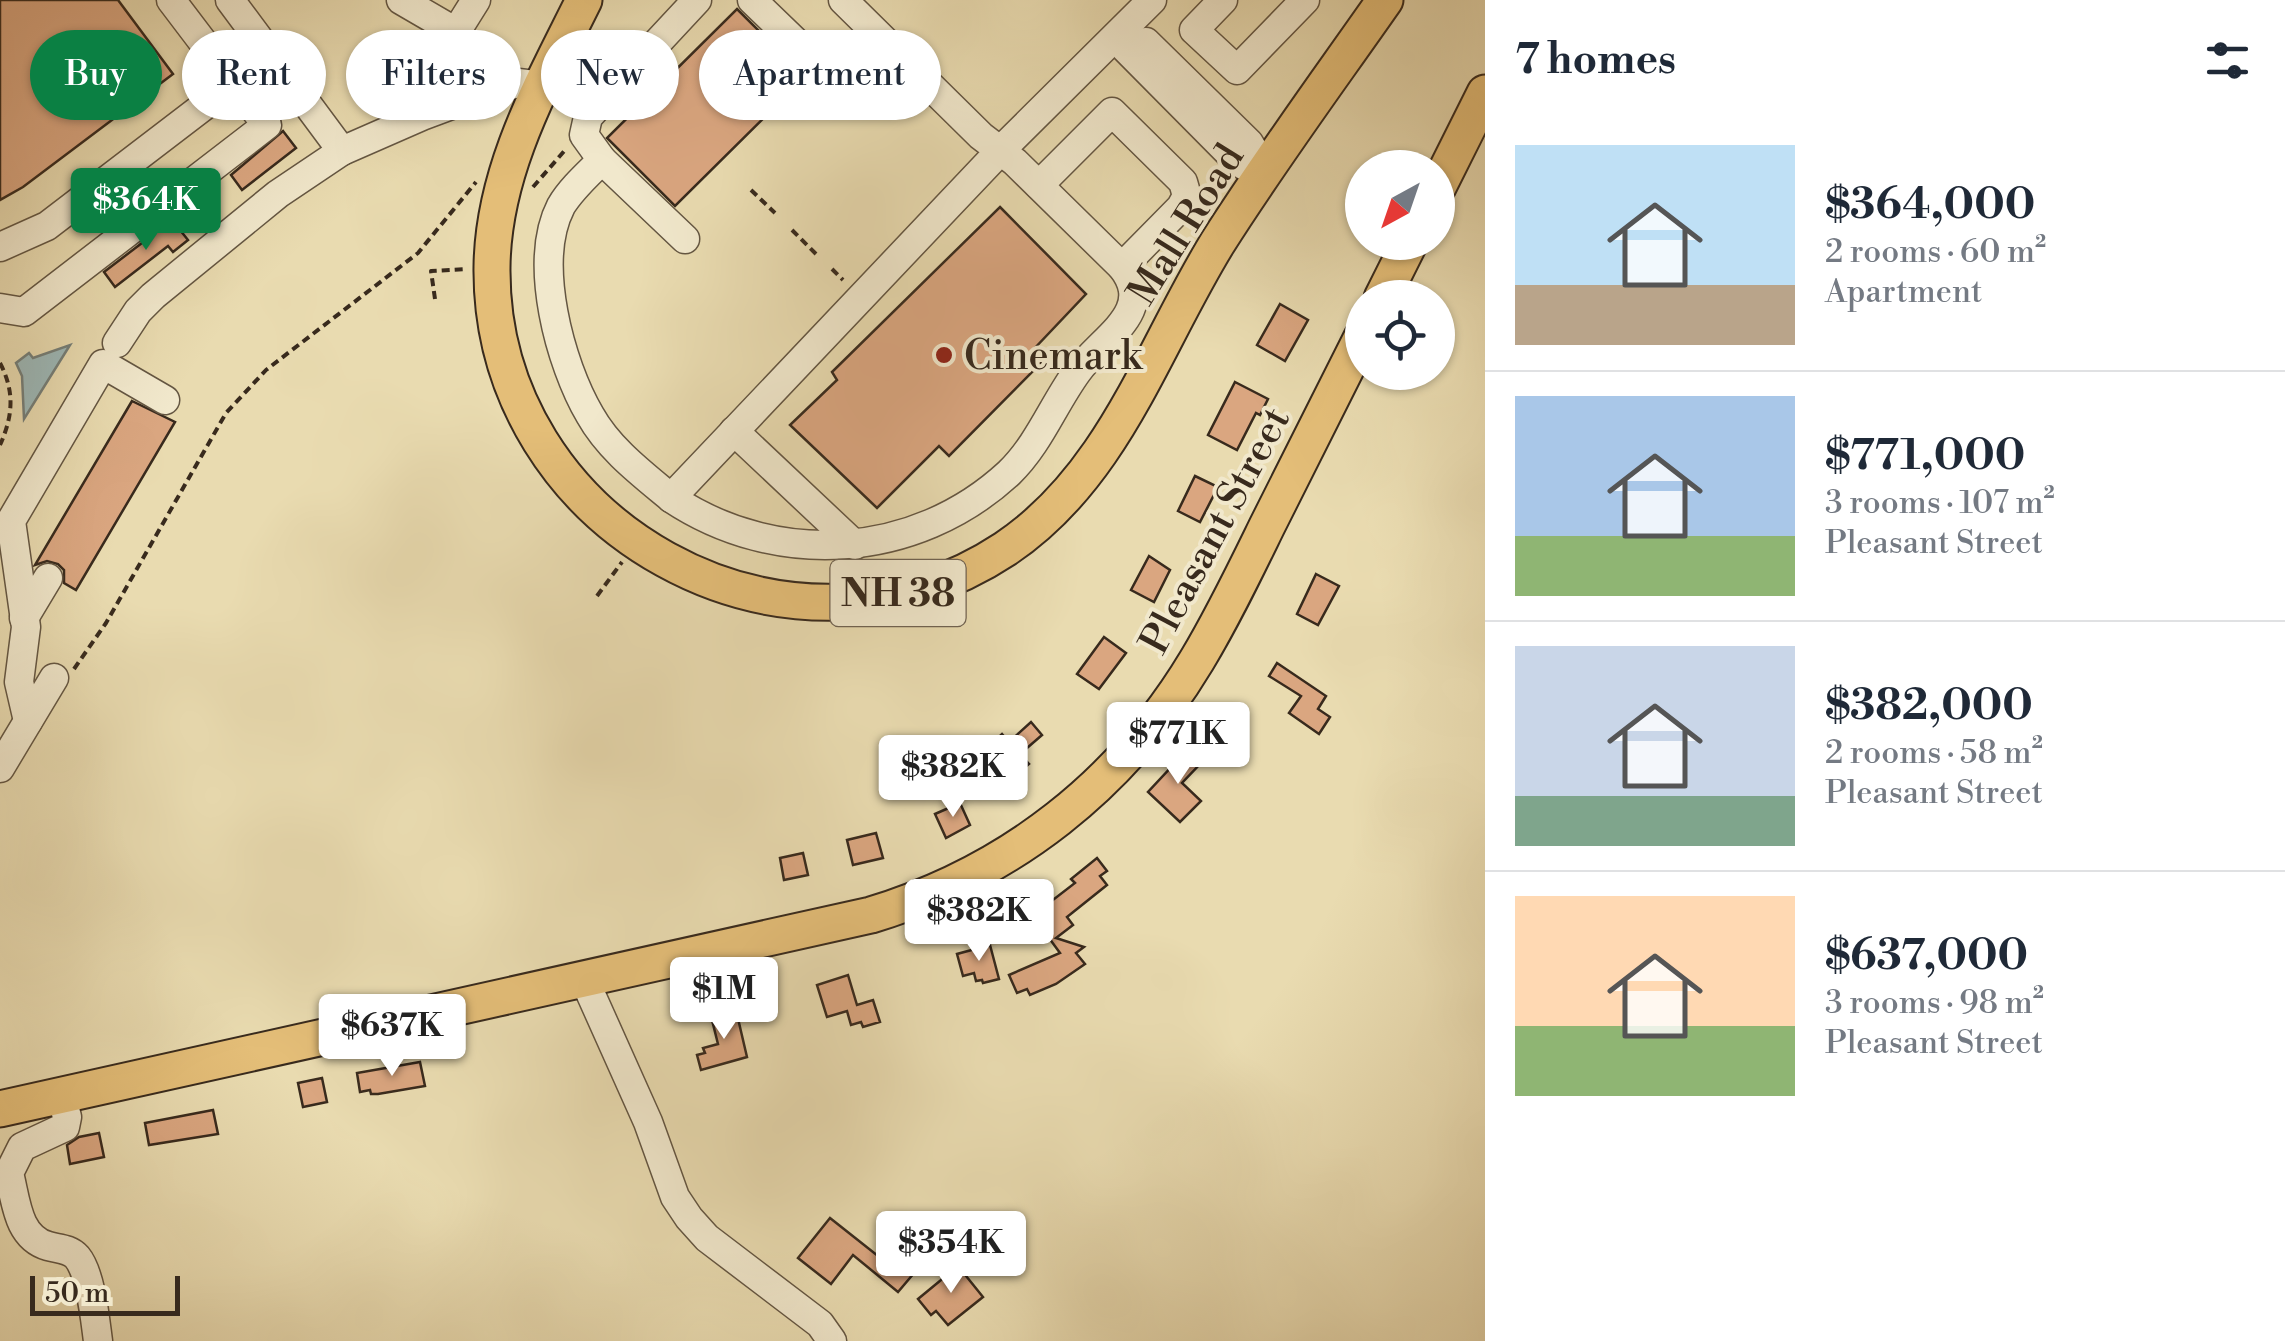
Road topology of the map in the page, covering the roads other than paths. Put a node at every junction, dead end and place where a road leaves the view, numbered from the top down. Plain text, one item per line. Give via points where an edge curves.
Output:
1 (171, 0) edge
2 (230, 0) edge
3 (401, 0) edge
4 (476, 0) edge
5 (584, 0) edge
6 (697, 0) edge
7 (752, 0) edge
8 (843, 0) edge
9 (1152, 0) edge
10 (1223, 0) edge
11 (1305, 0) edge
12 (1385, 0) edge
13 (194, 30) edge
14 (570, 30) edge
15 (783, 30) edge
16 (1122, 30) junction
17 (541, 86) edge
18 (541, 91) edge
19 (1485, 93) edge
20 (185, 120) edge
21 (263, 120) edge
22 (342, 151) junction
23 (1000, 151) junction
24 (1455, 154) edge
25 (602, 160) junction
26 (1266, 172) junction
27 (1039, 186) junction
28 (685, 240) dead end
29 (0, 247) edge
30 (1122, 267) junction
31 (0, 308) edge
32 (117, 344) dead end
33 (1345, 369) edge
34 (164, 400) dead end
35 (734, 431) junction
36 (670, 498) junction
37 (856, 545) junction
38 (48, 578) dead end
39 (24, 618) junction
40 (54, 678) road end
41 (28, 720) junction
42 (0, 768) edge
43 (584, 980) junction
44 (61, 1094) junction
45 (0, 1108) edge
46 (98, 1341) edge
47 (832, 1341) edge

1 - 13 street
2 - 22 street
3 - 4 street via 456,32
5 - 14 main road, Mall Road / NH 38
6 - 25 street via 588,117 584,134
7 - 15 street
8 - 23 street
9 - 16 street
10 - 11 street via 1194,30 1238,70
12 - 26 main road, Mall Road / NH 38
16 - 23 street
16 - 26 street via 1126,48 1235,159
17 - 22 street via 489,91
18 - 26 main road, Mall Road / NH 38 via 508,165 493,245 497,325 522,408 550,457 615,527 683,571 770,598 861,600 922,587 974,566 1044,520 1103,450 1218,243
19 - 24 main road
20 - 29 street via 47,226
21 - 31 street via 267,125 24,312
22 - 32 street via 153,296
23 - 27 street
23 - 35 street
25 - 28 street
25 - 36 street via 562,204 555,222 550,246 557,328 590,416
27 - 30 street
27 - 30 street via 1112,112 1183,182 1187,196
30 - 37 street via 1134,282 1132,308 1080,368 1010,472 956,512
33 - 43 main road, Pleasant Street via 1197,661 1142,737 1076,804 1001,861 916,901
34 - 39 street via 103,364 11,521
35 - 36 street
35 - 37 street
36 - 37 street via 763,540
38 - 39 street
39 - 41 street via 19,682
40 - 41 street
41 - 42 street
43 - 44 main road, Pleasant Street
43 - 47 street via 689,1218 807,1312
44 - 45 main road, Pleasant Street
44 - 46 street via 65,1127 22,1147 10,1173 29,1236 77,1258

